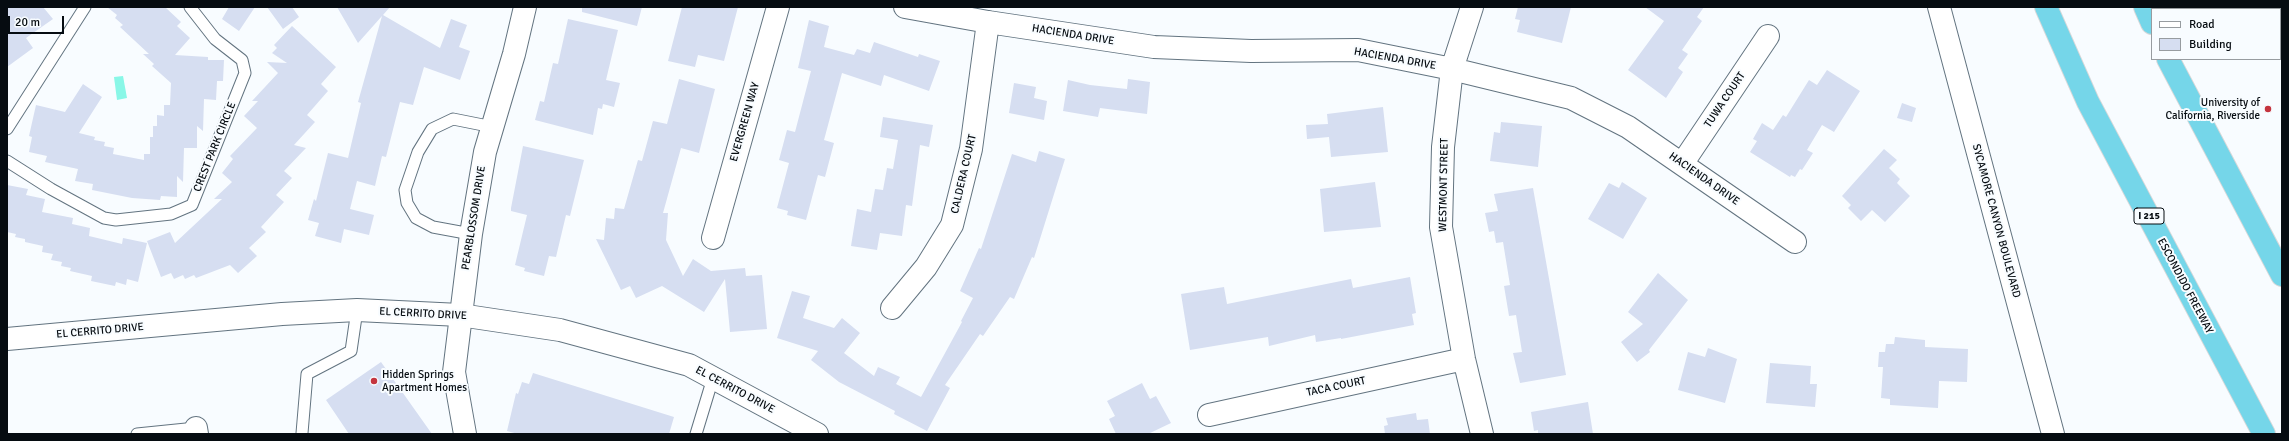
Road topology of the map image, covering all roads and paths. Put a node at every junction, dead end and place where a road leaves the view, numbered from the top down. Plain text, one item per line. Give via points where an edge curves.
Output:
1 (85, 7) edge
2 (190, 7) edge
3 (525, 7) edge
4 (778, 7) edge
5 (905, 7) edge
6 (1472, 7) edge
7 (1940, 7) edge
8 (2046, 7) edge
9 (2145, 7) edge
10 (2151, 21) edge
11 (988, 22) junction
12 (1768, 36) dead end
13 (2169, 60) edge
14 (1452, 69) junction
15 (493, 127) junction
16 (7, 129) edge
17 (7, 161) edge
18 (1682, 164) junction
19 (471, 234) junction
20 (713, 238) dead end
21 (1795, 242) dead end
22 (2282, 275) edge
23 (892, 308) dead end
24 (357, 310) junction
25 (460, 315) junction
26 (7, 339) edge
27 (1464, 359) junction
28 (713, 378) junction
29 (1209, 415) dead end
30 (197, 431) edge
31 (302, 433) dead end
32 (136, 434) edge
33 (465, 434) edge
34 (696, 434) edge
35 (817, 434) edge
36 (1482, 434) edge
37 (2053, 434) edge
38 (2264, 434) edge

1 - 16 lane
2 - 17 lane, CREST PARK CIRCLE via 215,39 242,60 245,73 192,205 171,214 116,220 104,218
3 - 15 street, PEARBLOSSOM DRIVE
4 - 20 street, EVERGREEN WAY
5 - 11 street, HACIENDA DRIVE
6 - 14 street, WESTMONT STREET
7 - 37 street, SYCAMORE CANYON BOULEVARD
8 - 38 highway, ESCONDIDO FREEWAY / I 215 via 2088,102
9 - 10 highway
11 - 14 street, HACIENDA DRIVE via 1154,47 1251,51 1358,50
11 - 23 street, CALDERA COURT via 971,149 952,225 926,267
12 - 18 street, TUWA COURT
13 - 22 highway
14 - 18 street, HACIENDA DRIVE via 1571,98 1628,127
14 - 27 street, WESTMONT STREET via 1443,147 1441,227
15 - 19 street, PEARBLOSSOM DRIVE via 485,152
15 - 19 lane via 453,119 432,129 418,152 405,190 407,203 416,218 433,227
18 - 21 street, HACIENDA DRIVE
19 - 25 street, PEARBLOSSOM DRIVE
24 - 25 street, EL CERRITO DRIVE
24 - 26 street, EL CERRITO DRIVE via 282,314
24 - 31 lane via 351,351 307,374
25 - 28 street, EL CERRITO DRIVE via 560,330 689,365
25 - 33 street, PEARBLOSSOM DRIVE via 454,372
27 - 29 street, TACA COURT
27 - 36 street, WESTMONT STREET
28 - 34 lane
28 - 35 street, EL CERRITO DRIVE
30 - 32 lane

